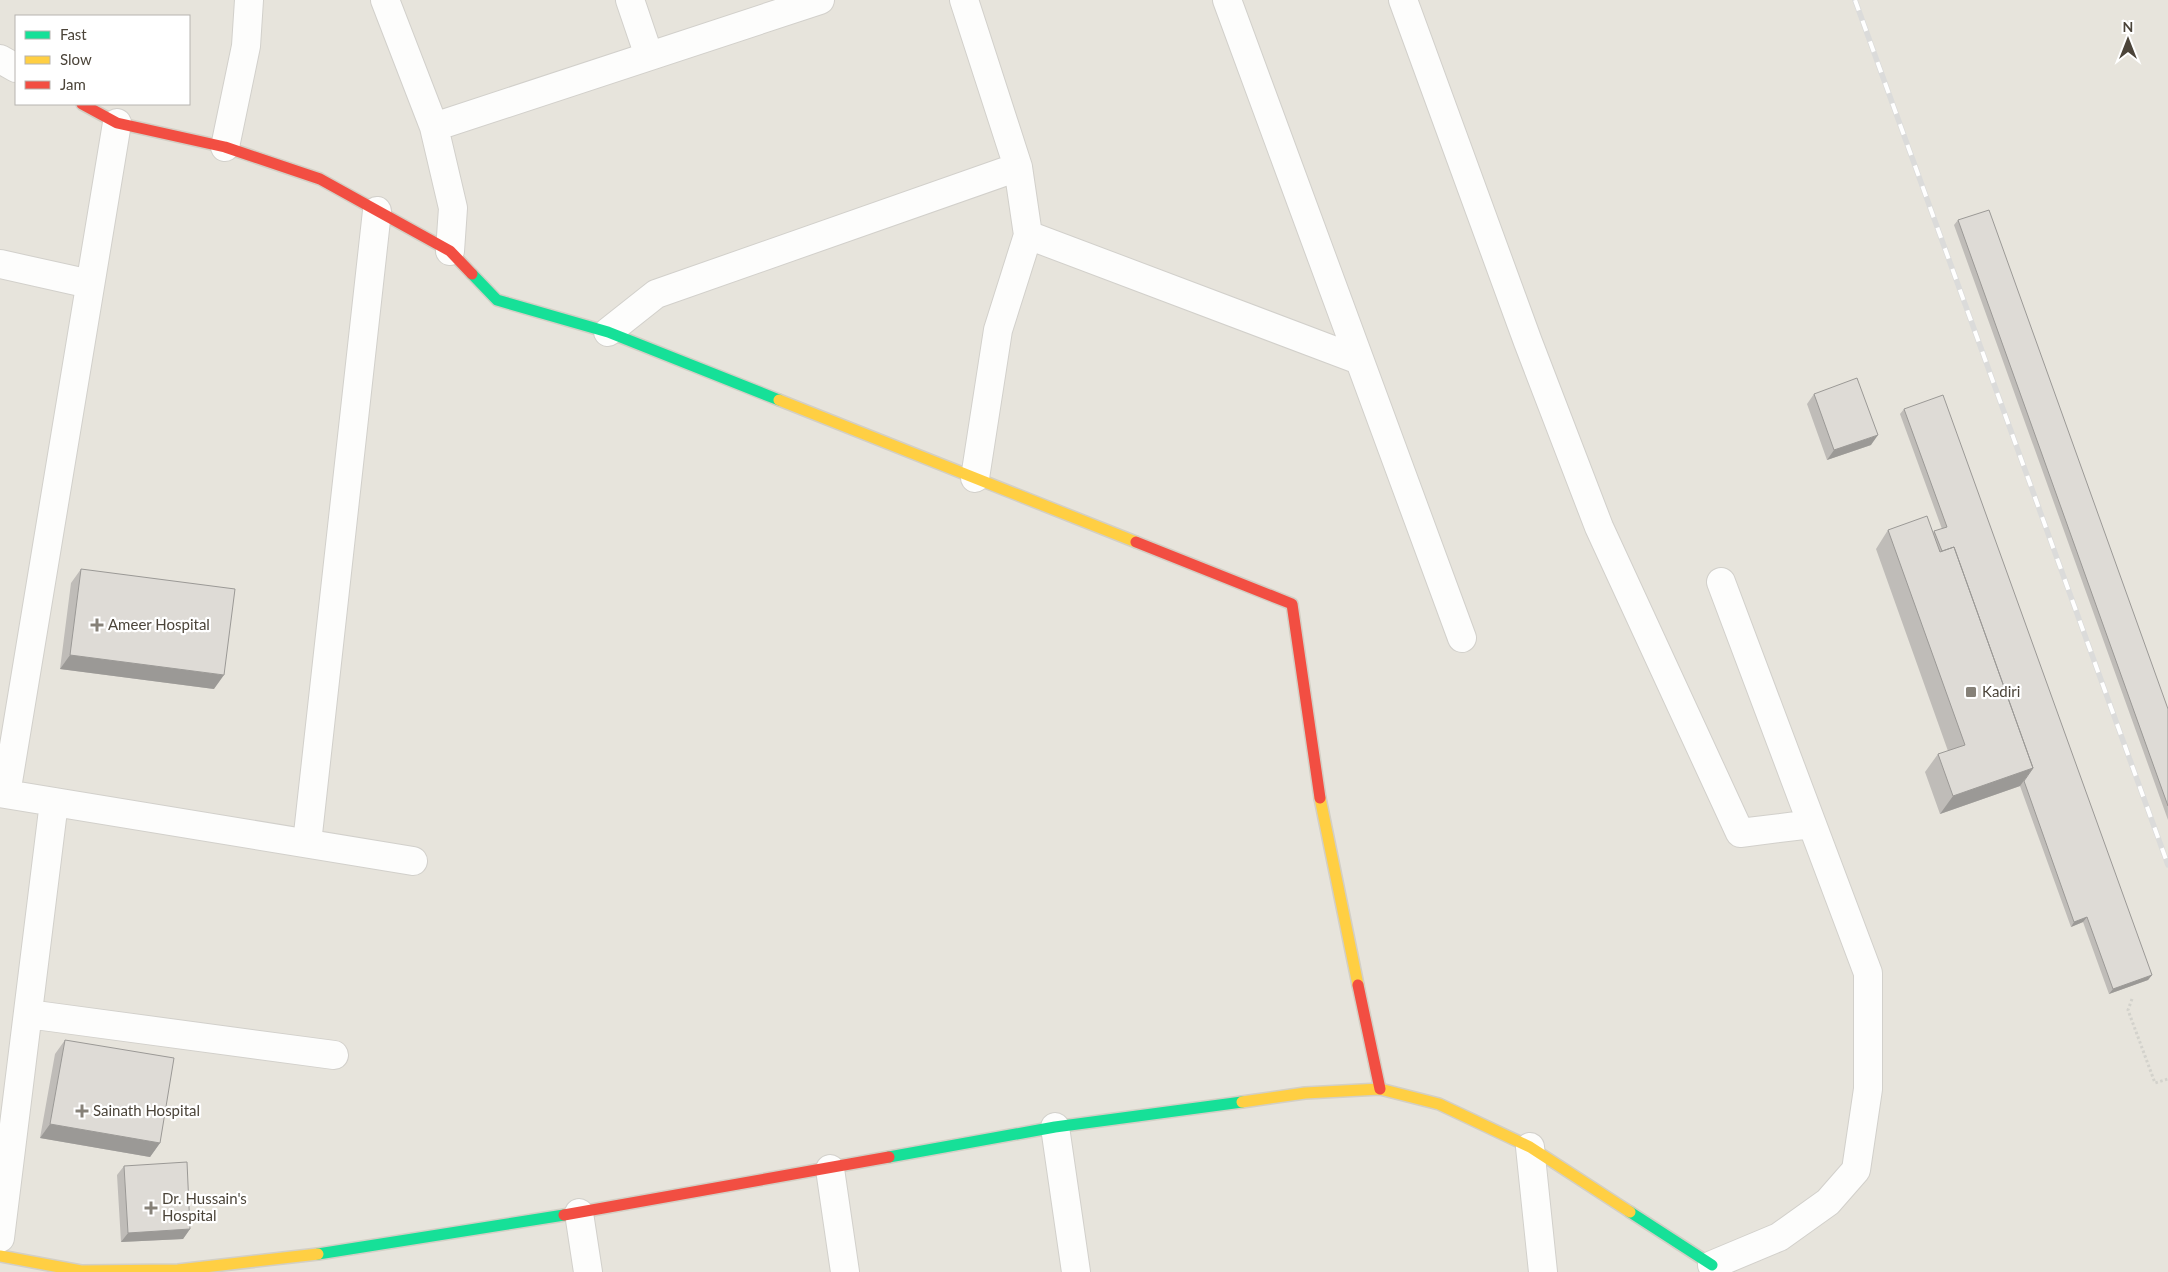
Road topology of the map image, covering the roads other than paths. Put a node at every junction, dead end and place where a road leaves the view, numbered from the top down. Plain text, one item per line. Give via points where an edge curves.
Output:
1 (250, 0) edge
2 (385, 0) edge
3 (630, 0) edge
4 (820, 0) edge
5 (964, 0) edge
6 (1227, 0) edge
7 (1403, 0) edge
8 (649, 56) junction
9 (0, 60) edge
10 (15, 68) edge
11 (84, 105) edge
12 (117, 122) junction
13 (434, 127) junction
14 (226, 147) junction
15 (1018, 167) junction
16 (377, 211) junction
17 (1028, 236) junction
18 (450, 251) junction
19 (0, 264) edge
20 (90, 284) junction
21 (608, 332) junction
22 (1359, 360) junction
23 (975, 478) junction
24 (1721, 582) dead end
25 (1462, 638) dead end
26 (3, 794) edge
27 (54, 802) junction
28 (1812, 824) junction
29 (307, 843) junction
30 (413, 861) dead end
31 (28, 1014) junction
32 (334, 1055) dead end
33 (1380, 1089) junction
34 (1055, 1127) junction
35 (1530, 1147) junction
36 (830, 1169) junction
37 (579, 1213) junction
38 (0, 1238) edge
39 (0, 1256) edge
40 (1712, 1265) joint
41 (81, 1272) edge
42 (588, 1272) edge
43 (845, 1272) edge
44 (1076, 1272) edge
45 (1543, 1272) edge

1 - 14 street via 246,46
2 - 13 street
3 - 8 street
4 - 8 street
5 - 15 street
6 - 22 street
7 - 28 street via 1599,527 1740,833
8 - 13 street
9 - 10 street
11 - 12 street
12 - 14 street
12 - 20 street
13 - 18 street via 452,208
14 - 16 street via 320,179
15 - 17 street
15 - 21 street via 656,294
16 - 18 street
16 - 29 street
17 - 22 street
17 - 23 street via 998,330
18 - 21 street via 497,300
19 - 20 street
20 - 26 street
21 - 23 street
22 - 25 street
23 - 33 street via 1292,604 1325,830
24 - 28 street
26 - 27 street
27 - 29 street
27 - 31 street
28 - 40 street via 1868,973 1868,1088 1856,1170 1828,1202 1779,1237
29 - 30 street
31 - 32 street
31 - 38 street
33 - 34 street via 1305,1092
33 - 35 street via 1439,1104
34 - 36 street
34 - 44 street
35 - 40 street
35 - 45 street
36 - 37 street
36 - 43 street
37 - 41 street via 287,1259 178,1270
37 - 42 street
39 - 41 street

